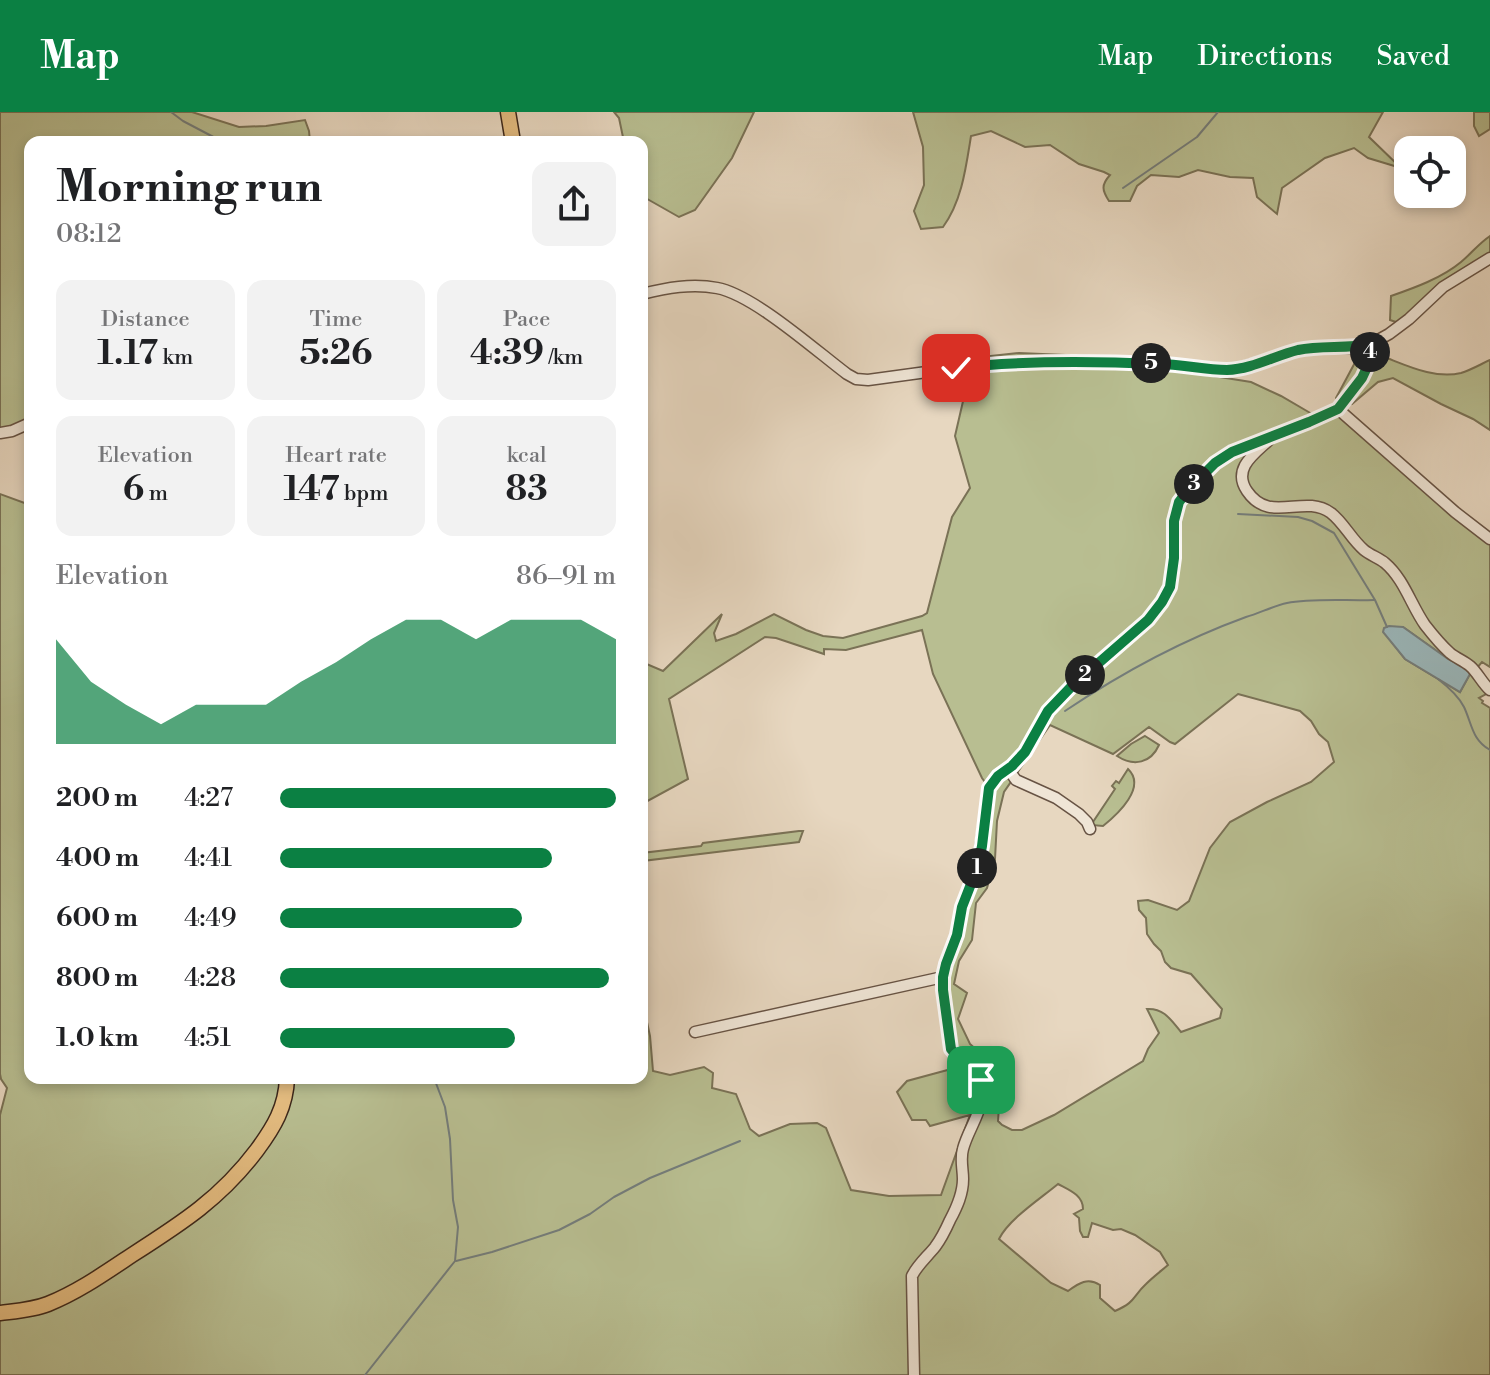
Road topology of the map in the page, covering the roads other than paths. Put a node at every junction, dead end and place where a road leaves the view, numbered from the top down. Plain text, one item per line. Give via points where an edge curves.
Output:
1 (508, 112) edge
2 (512, 136) edge
3 (1490, 258) edge
4 (648, 293) edge
5 (1371, 344) junction
6 (1338, 409) junction
7 (24, 426) edge
8 (0, 433) edge
9 (1273, 436) junction
10 (1490, 539) edge
11 (1490, 690) edge
12 (1008, 769) junction
13 (1090, 829) dead end
14 (943, 977) junction
15 (695, 1032) dead end
16 (286, 1084) edge
17 (0, 1313) edge
18 (914, 1375) edge

1 - 2 main road
3 - 5 street via 1443,287
4 - 5 street via 698,286 735,294 847,374 868,380 1002,364 1163,364 1224,370 1299,350
5 - 6 street via 1362,378
6 - 9 street
6 - 10 street
7 - 8 street
9 - 11 street via 1244,464 1248,493 1262,506 1314,506 1334,516 1397,576 1424,624
9 - 12 street via 1215,463 1179,502 1170,587 1162,602 1048,711 1025,752
12 - 13 street via 1016,780 1079,814
12 - 14 street via 989,788 978,866
14 - 15 street
14 - 18 street via 951,1049 978,1072 982,1098 962,1151 959,1201 912,1276
16 - 17 main road via 279,1119 242,1170 206,1205 80,1289 44,1305

